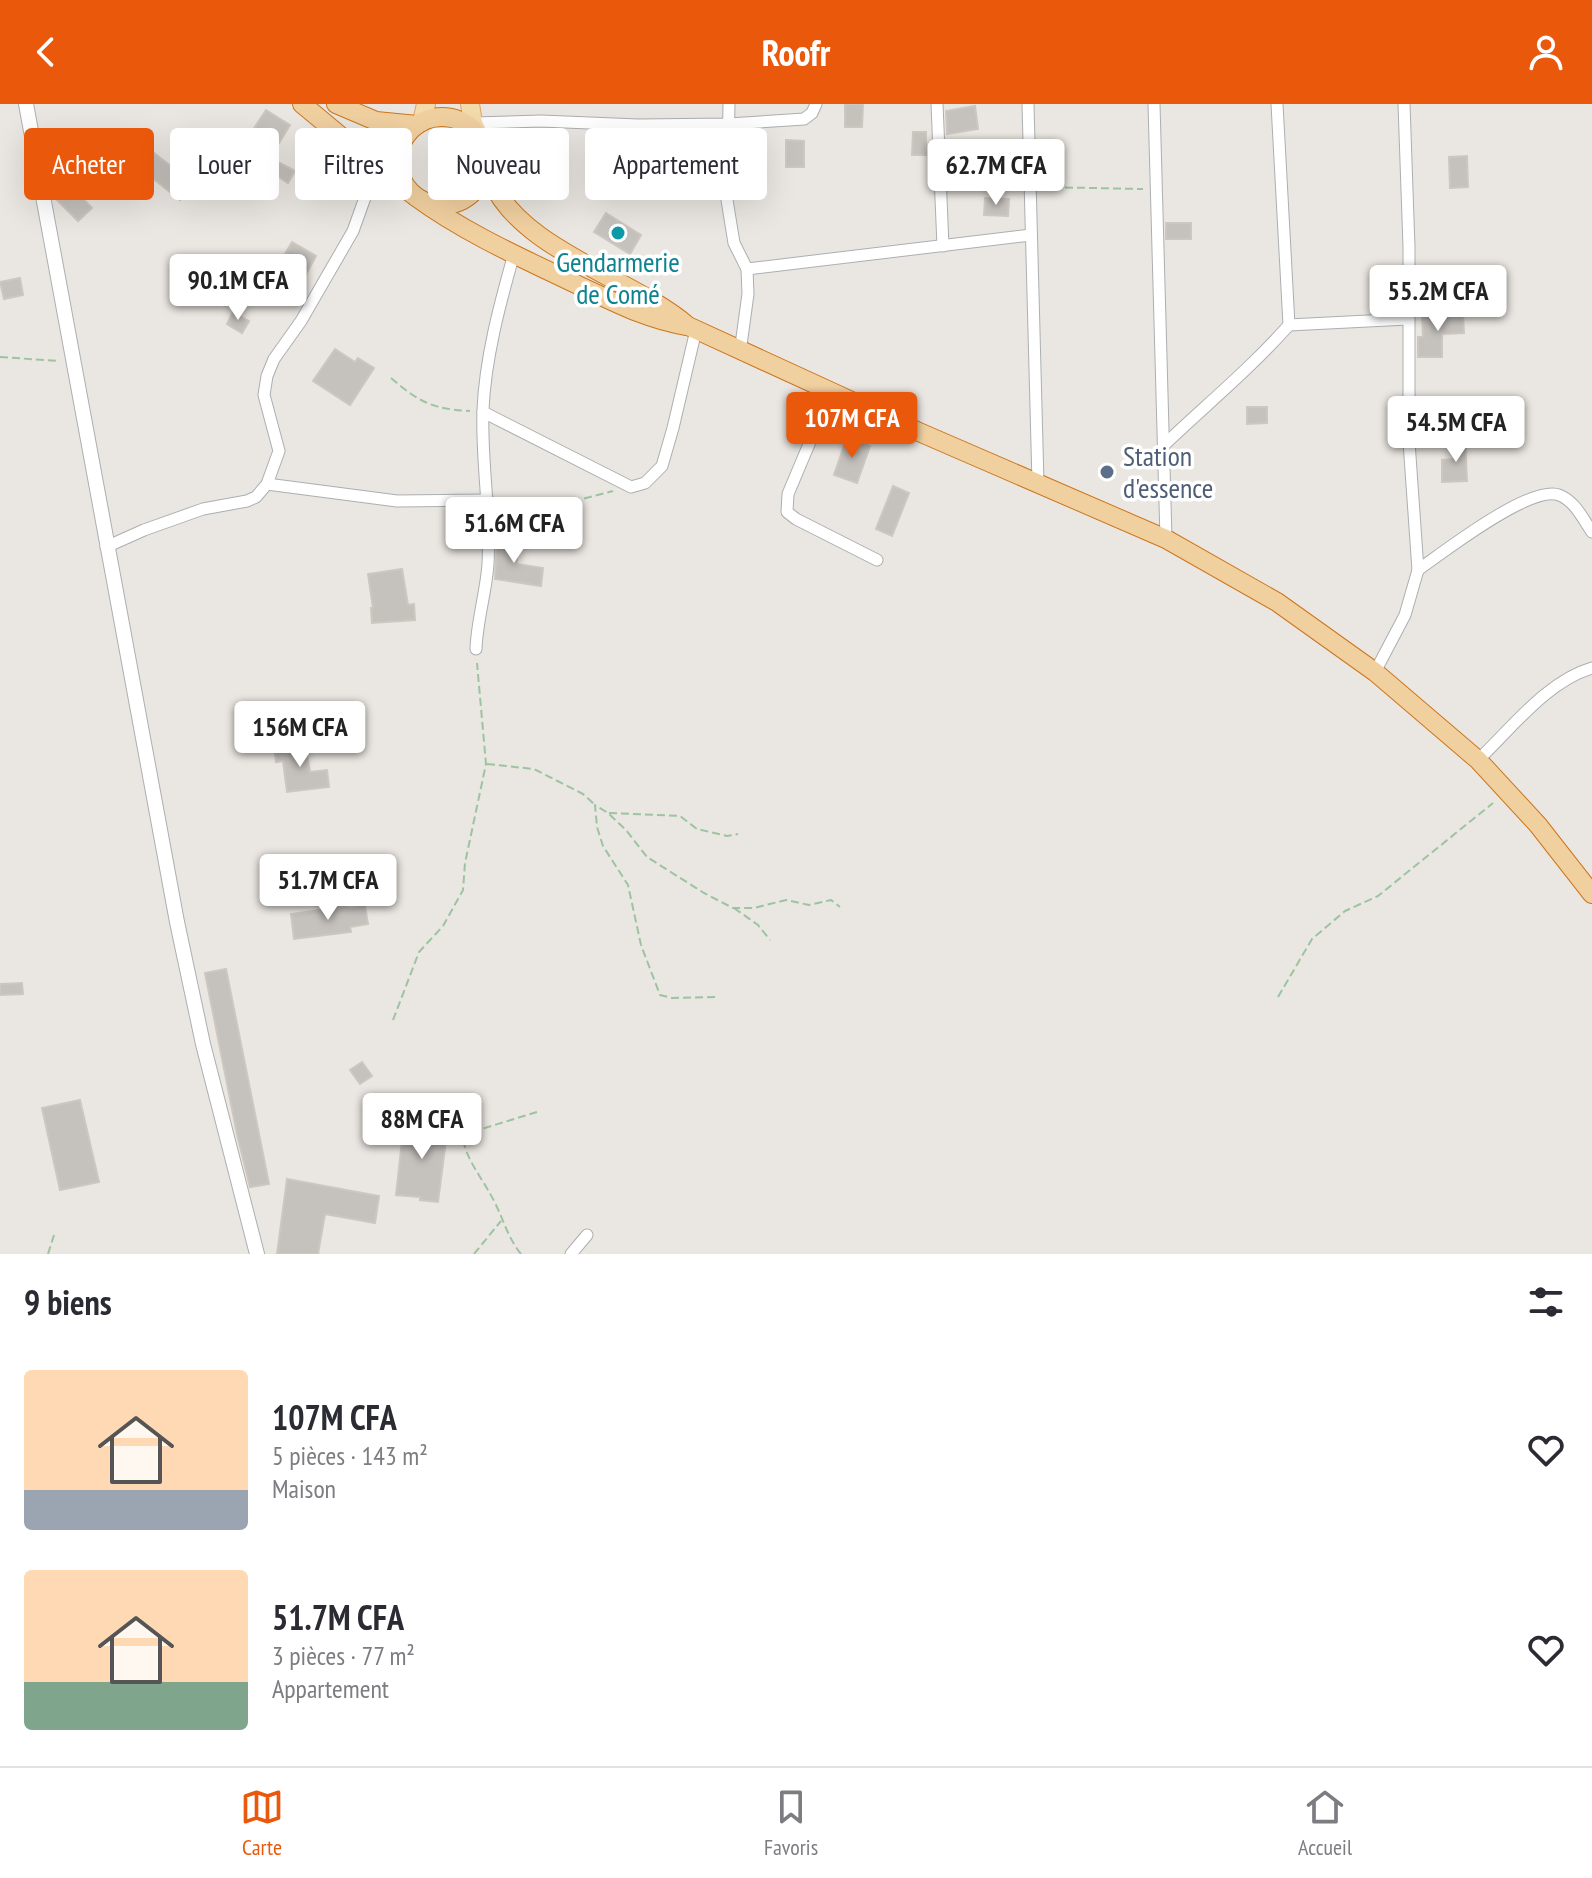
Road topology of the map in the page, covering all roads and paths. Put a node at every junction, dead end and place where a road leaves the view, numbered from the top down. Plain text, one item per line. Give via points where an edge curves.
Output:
1 (26, 104) edge
2 (302, 104) edge
3 (336, 104) edge
4 (470, 104) edge
5 (729, 104) edge
6 (816, 104) edge
7 (937, 104) edge
8 (1028, 104) edge
9 (1154, 104) edge
10 (1277, 104) edge
11 (1404, 104) edge
12 (422, 117) edge
13 (473, 123) junction
14 (729, 124) junction
15 (332, 128) edge
16 (471, 128) edge
17 (475, 128) edge
18 (1032, 187) junction
19 (1158, 189) junction
20 (412, 194) edge
21 (416, 197) junction
22 (364, 200) edge
23 (465, 200) edge
24 (505, 200) edge
25 (1031, 235) junction
26 (943, 246) junction
27 (514, 254) junction
28 (747, 269) junction
29 (1407, 319) junction
30 (1289, 325) junction
31 (692, 328) junction
32 (740, 352) junction
33 (0, 357) edge
34 (73, 361) junction
35 (391, 378) dead end
36 (831, 392) junction
37 (483, 412) junction
38 (1164, 445) junction
39 (1038, 483) junction
40 (267, 484) junction
41 (631, 487) junction
42 (488, 500) junction
43 (1592, 532) edge
44 (1166, 539) junction
45 (106, 547) junction
46 (877, 560) dead end
47 (1418, 570) junction
48 (476, 649) joint
49 (1592, 668) edge
50 (1375, 672) junction
51 (1478, 760) junction
52 (486, 764) junction
53 (1507, 790) junction
54 (595, 805) junction
55 (608, 813) junction
56 (738, 834) dead end
57 (1592, 894) edge
58 (840, 907) dead end
59 (733, 908) junction
60 (770, 940) dead end
61 (715, 997) dead end
62 (1278, 997) dead end
63 (393, 1020) dead end
64 (537, 1112) dead end
65 (502, 1219) junction
66 (54, 1235) dead end
67 (587, 1235) dead end
68 (48, 1254) edge
69 (257, 1254) edge
70 (474, 1254) edge
71 (521, 1254) edge
72 (571, 1254) edge

1 - 34 street
2 - 15 highway
3 - 12 highway via 376,121
4 - 13 main road
5 - 14 street
6 - 14 street via 804,119
7 - 26 street
8 - 18 street
9 - 19 street
10 - 30 street
11 - 29 street
12 - 16 highway via 447,118
12 - 21 highway via 402,142 398,165
13 - 14 street
13 - 17 main road
14 - 28 street via 729,223
18 - 19 path
18 - 25 street
19 - 38 street
20 - 21 highway
21 - 23 highway via 441,206
21 - 27 highway
22 - 40 street via 353,231 267,376 264,395 279,451
24 - 31 highway via 540,237 655,301
25 - 26 street
25 - 39 street
26 - 28 street
27 - 31 highway via 654,319
27 - 37 street via 492,345
28 - 32 street
29 - 30 street
29 - 47 street
30 - 38 street
31 - 32 highway
31 - 41 street via 662,466 645,483
32 - 36 highway
33 - 34 path
34 - 45 street
35 - 37 path via 417,400 446,410
36 - 39 highway
36 - 46 street via 788,494 787,512
37 - 41 street
37 - 42 street
38 - 44 street
39 - 44 highway
40 - 42 street via 397,501
40 - 45 street via 247,501 203,509
41 - 42 path via 567,503
42 - 48 street via 488,565
43 - 47 street via 1572,503 1550,494 1479,526
44 - 50 highway via 1277,602
45 - 69 street via 203,1044
47 - 50 street via 1405,615
48 - 52 path
49 - 51 street via 1547,694
50 - 51 highway
51 - 53 highway
52 - 54 path via 534,769
52 - 63 path via 463,890 443,926 419,952
53 - 57 highway
53 - 62 path via 1378,896 1345,911 1312,939
54 - 55 path
54 - 61 path via 603,846 628,885 641,945 660,995
55 - 56 path via 680,816 697,829
55 - 59 path via 647,857
58 - 59 path via 831,900 809,905 786,900
59 - 60 path
64 - 65 path via 462,1135
65 - 70 path
65 - 71 path
66 - 68 path
67 - 72 street

